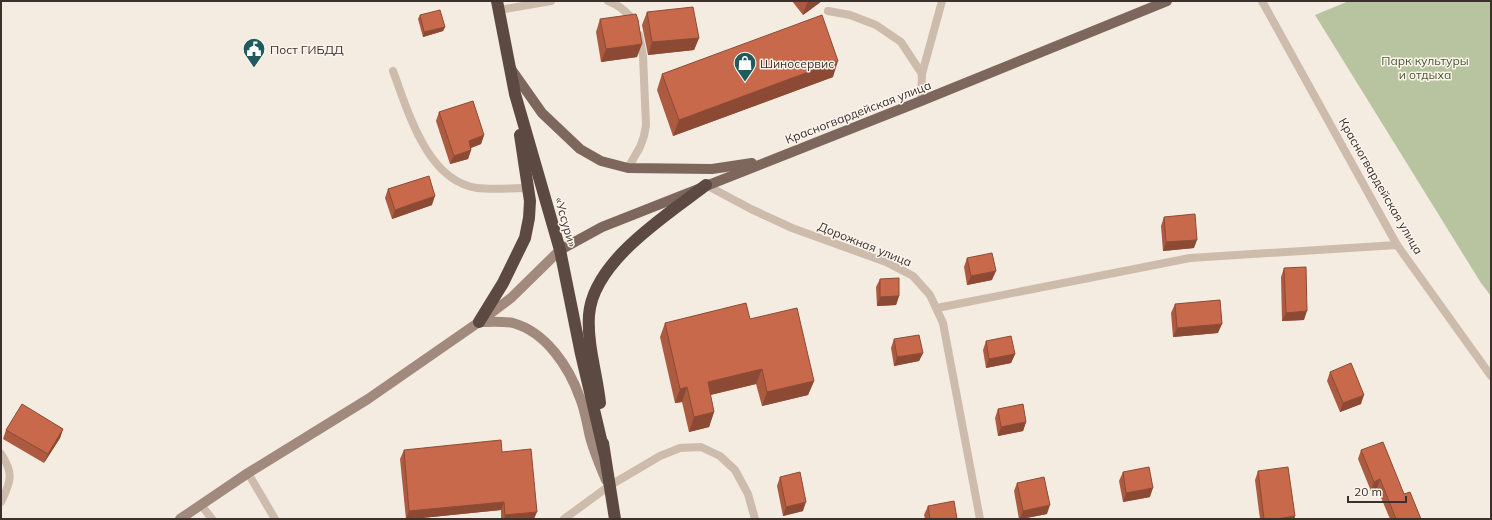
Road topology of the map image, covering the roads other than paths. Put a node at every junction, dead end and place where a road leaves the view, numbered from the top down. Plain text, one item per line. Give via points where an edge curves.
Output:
1 (552, 1) edge
2 (608, 1) edge
3 (942, 1) edge
4 (1167, 1) edge
5 (1262, 1) edge
6 (498, 6) edge
7 (828, 11) dead end
8 (510, 68) junction
9 (393, 72) dead end
10 (922, 74) junction
11 (515, 94) junction
12 (921, 101) junction
13 (769, 160) junction
14 (628, 168) junction
15 (706, 185) junction
16 (529, 188) junction
17 (1397, 245) junction
18 (560, 250) junction
19 (937, 308) junction
20 (479, 322) junction
21 (1491, 376) edge
22 (604, 452) junction
23 (1, 454) edge
24 (248, 473) junction
25 (609, 486) junction
26 (1, 502) edge
27 (201, 505) junction
28 (180, 519) edge
29 (212, 519) edge
30 (275, 519) edge
31 (564, 519) edge
32 (615, 519) edge
33 (755, 519) edge
34 (980, 519) edge

1 - 6 lane
2 - 14 lane via 621,8 637,25 643,56 646,124 640,147
3 - 10 lane
4 - 12 main road, Красногвардейская улица
5 - 17 lane, Красногвардейская улица
6 - 8 highway, «Уссури»
7 - 10 lane via 850,15 876,25 901,42
8 - 11 highway, «Уссури»
8 - 14 main road via 542,114 580,149 601,160
9 - 16 lane via 426,149 455,181 475,188
10 - 12 lane
11 - 16 highway
11 - 18 highway, «Уссури»
12 - 13 main road, Красногвардейская улица
13 - 14 main road via 712,169
13 - 15 main road, Красногвардейская улица
15 - 18 main road, Красногвардейская улица via 602,227
15 - 19 lane, Дорожная улица via 792,228 886,262 913,276 930,295
15 - 22 highway via 636,239 617,258 592,299 589,315 590,342
16 - 20 highway via 529,218 525,238 503,283
17 - 19 lane via 1190,258
17 - 21 lane, Красногвардейская улица
18 - 20 street via 511,298
18 - 22 highway, «Уссури»
19 - 34 lane, Дорожная улица via 943,322
20 - 24 street via 368,399
20 - 25 street via 512,323 531,331 549,345 569,373 580,398 598,463
22 - 25 highway
23 - 26 lane via 10,474 9,488
24 - 27 street
24 - 30 lane
25 - 31 lane
25 - 32 highway
25 - 33 lane via 660,456 680,448 701,447 720,456 735,470 748,494
27 - 28 street
27 - 29 lane

